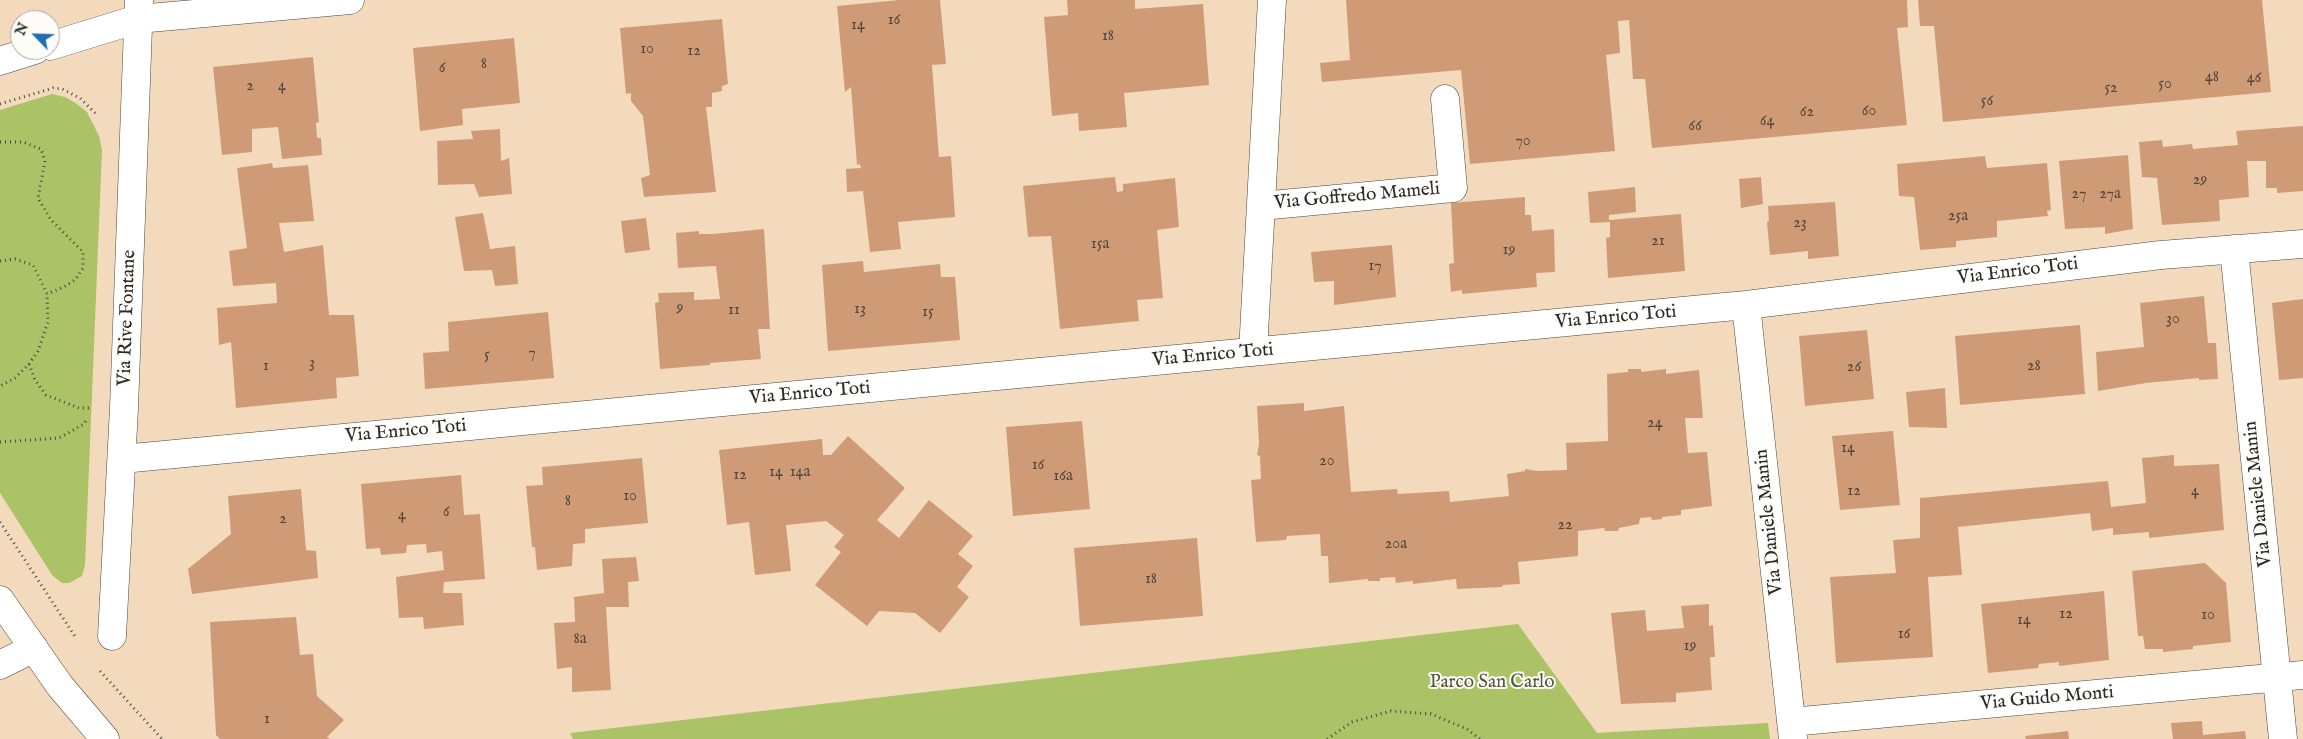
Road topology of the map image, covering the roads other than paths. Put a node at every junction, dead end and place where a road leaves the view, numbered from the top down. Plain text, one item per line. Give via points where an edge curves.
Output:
1 (350, 0) edge
2 (1272, 0) edge
3 (138, 10) edge
4 (60, 42) edge
5 (1445, 99) dead end
6 (1261, 206) junction
7 (2303, 244) edge
8 (2234, 249) junction
9 (1746, 305) junction
10 (1253, 352) junction
11 (122, 459) junction
12 (0, 600) edge
13 (112, 636) dead end
14 (34, 648) junction
15 (0, 665) edge
16 (2290, 676) edge
17 (1792, 731) edge
18 (105, 739) edge
19 (2283, 739) edge

1 - 3 street
2 - 6 street, Via Goffredo Mameli
3 - 4 street
3 - 11 street, Via Rive Fontane
5 - 6 street, Via Goffredo Mameli via 1453,188
6 - 10 street, Via Goffredo Mameli
7 - 8 street, Via Enrico Toti
8 - 9 street, Via Enrico Toti via 2151,256
8 - 16 street, Via Daniele Manin
9 - 10 street, Via Enrico Toti
9 - 17 street, Via Daniele Manin
10 - 11 street, Via Enrico Toti
11 - 13 street, Via Rive Fontane
12 - 14 street
14 - 15 street
14 - 18 street via 60,686
16 - 17 street, Via Guido Monti
16 - 19 street, Via Daniele Manin

